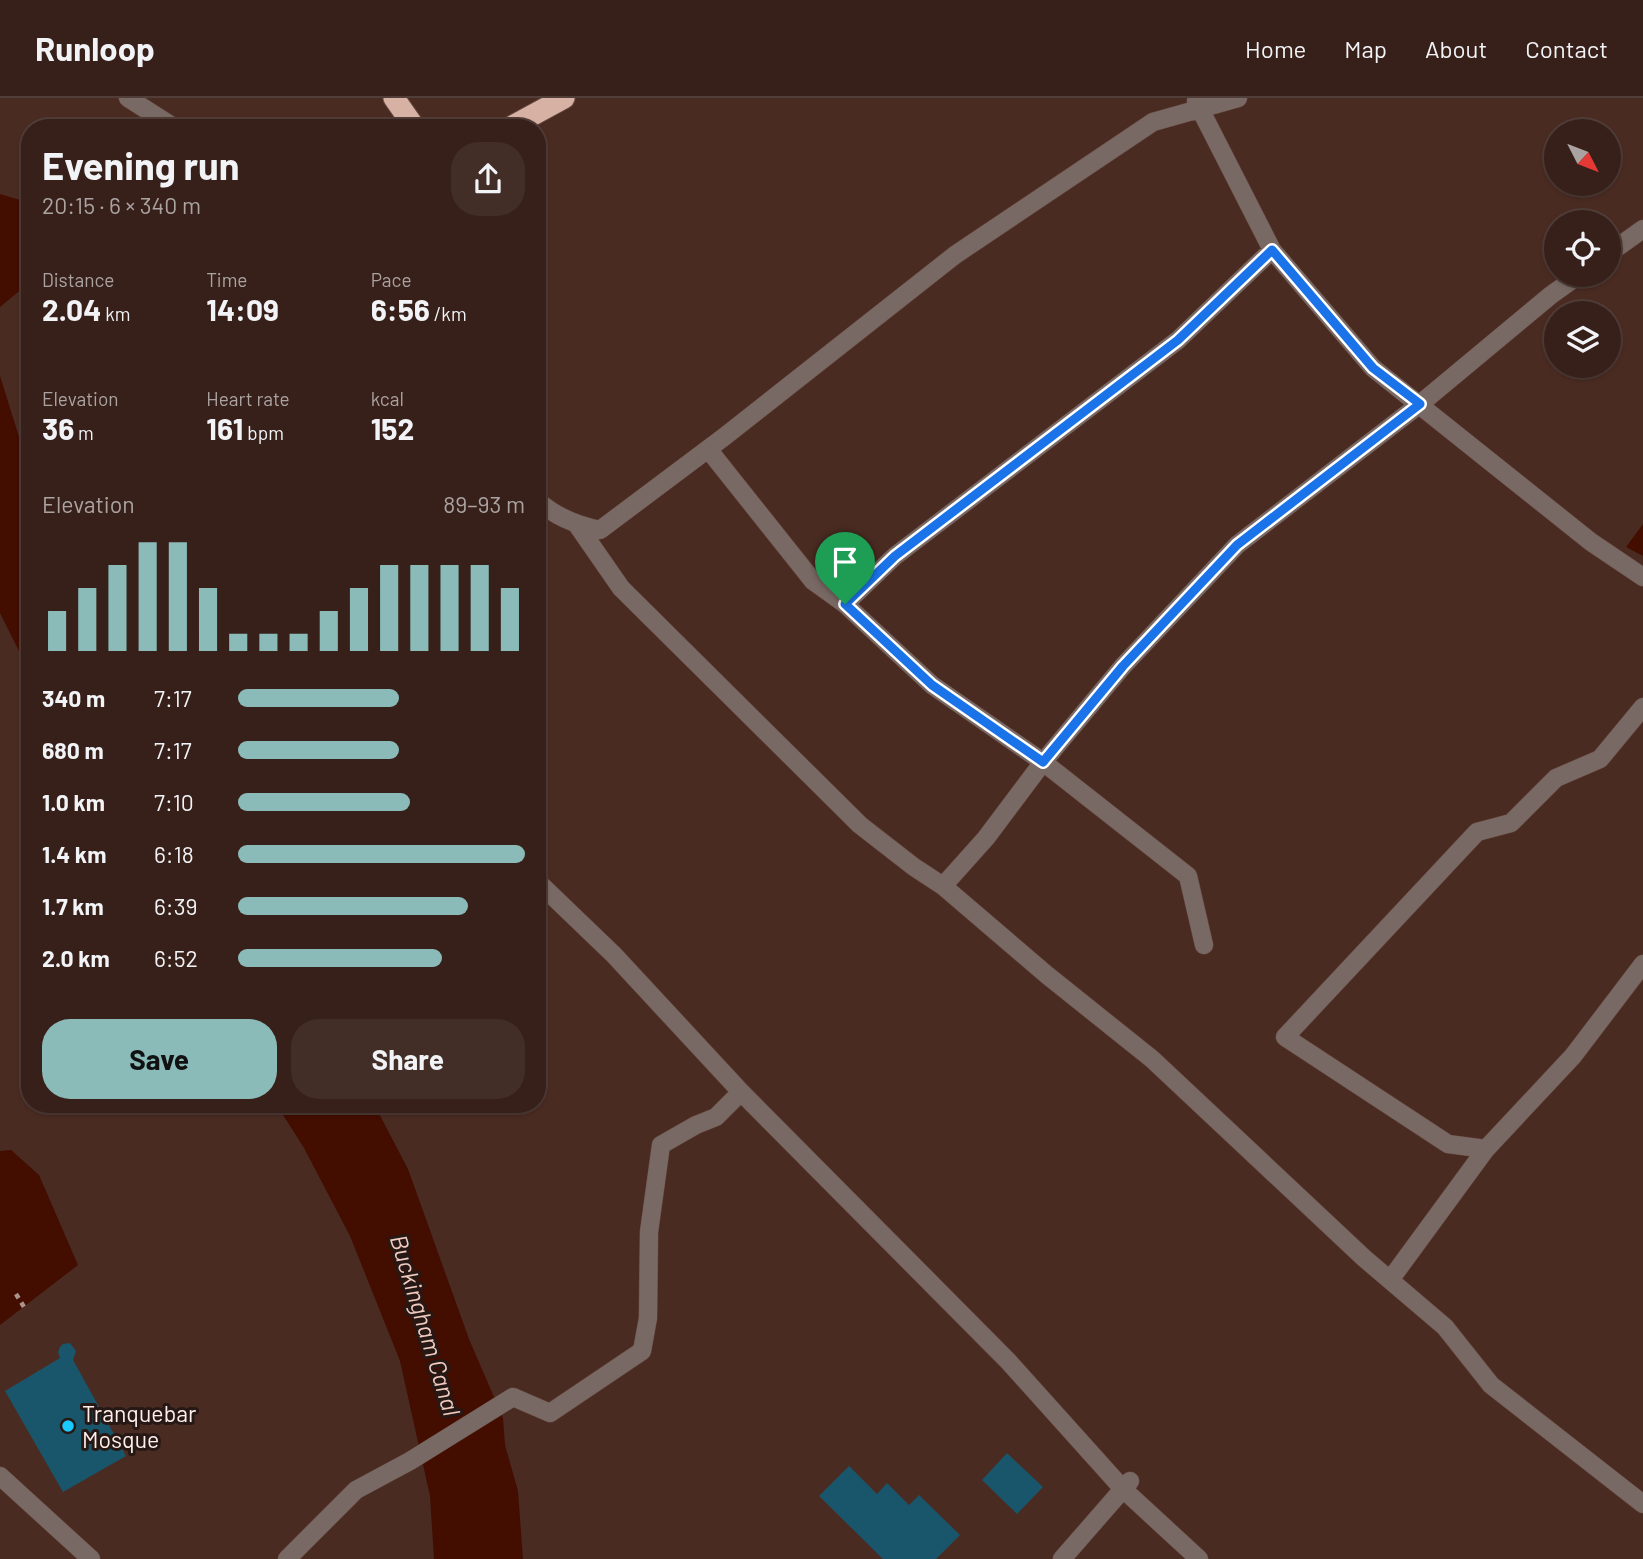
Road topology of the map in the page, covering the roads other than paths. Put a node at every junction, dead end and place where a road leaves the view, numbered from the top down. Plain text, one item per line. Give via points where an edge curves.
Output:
1 (128, 98) edge
2 (394, 98) edge
3 (564, 98) edge
4 (1238, 98) edge
5 (1197, 103) edge
6 (161, 119) edge
7 (409, 119) edge
8 (526, 119) edge
9 (1643, 229) edge
10 (1621, 245) edge
11 (1272, 250) junction
12 (1562, 287) edge
13 (1420, 404) junction
14 (708, 449) junction
15 (546, 508) edge
16 (578, 526) junction
17 (1643, 578) edge
18 (845, 604) junction
19 (1643, 707) edge
20 (1043, 762) junction
21 (943, 887) junction
22 (546, 890) edge
23 (1204, 945) dead end
24 (1643, 964) edge
25 (741, 1092) junction
26 (1486, 1149) junction
27 (1390, 1280) junction
28 (0, 1476) edge
29 (1126, 1485) junction
30 (1643, 1504) edge
31 (91, 1559) edge
32 (287, 1559) edge
33 (1062, 1559) edge
34 (1199, 1559) edge

1 - 6 street
2 - 7 highway
3 - 8 highway
4 - 5 street
5 - 11 street
5 - 14 street via 1153,122 955,255
9 - 10 street
11 - 13 street via 1373,368
11 - 18 street via 1178,340 895,556
12 - 13 street
13 - 17 street via 1591,542
13 - 20 street via 1237,545 1123,666
14 - 16 street via 600,530
14 - 18 street via 813,581
15 - 16 street
16 - 21 street via 621,588 860,825
18 - 20 street via 932,685
19 - 26 street via 1600,759 1556,778 1511,823 1477,832 1285,1037 1448,1143
20 - 21 street
20 - 23 street via 1188,876
21 - 27 street via 1152,1059
22 - 25 street via 614,955
24 - 26 street via 1573,1056
25 - 29 street
25 - 32 street via 716,1117 661,1145 649,1231 649,1318 642,1351 550,1413 513,1397 356,1490
26 - 27 street
27 - 30 street via 1445,1327 1491,1385
28 - 31 street
29 - 33 street
29 - 34 street

